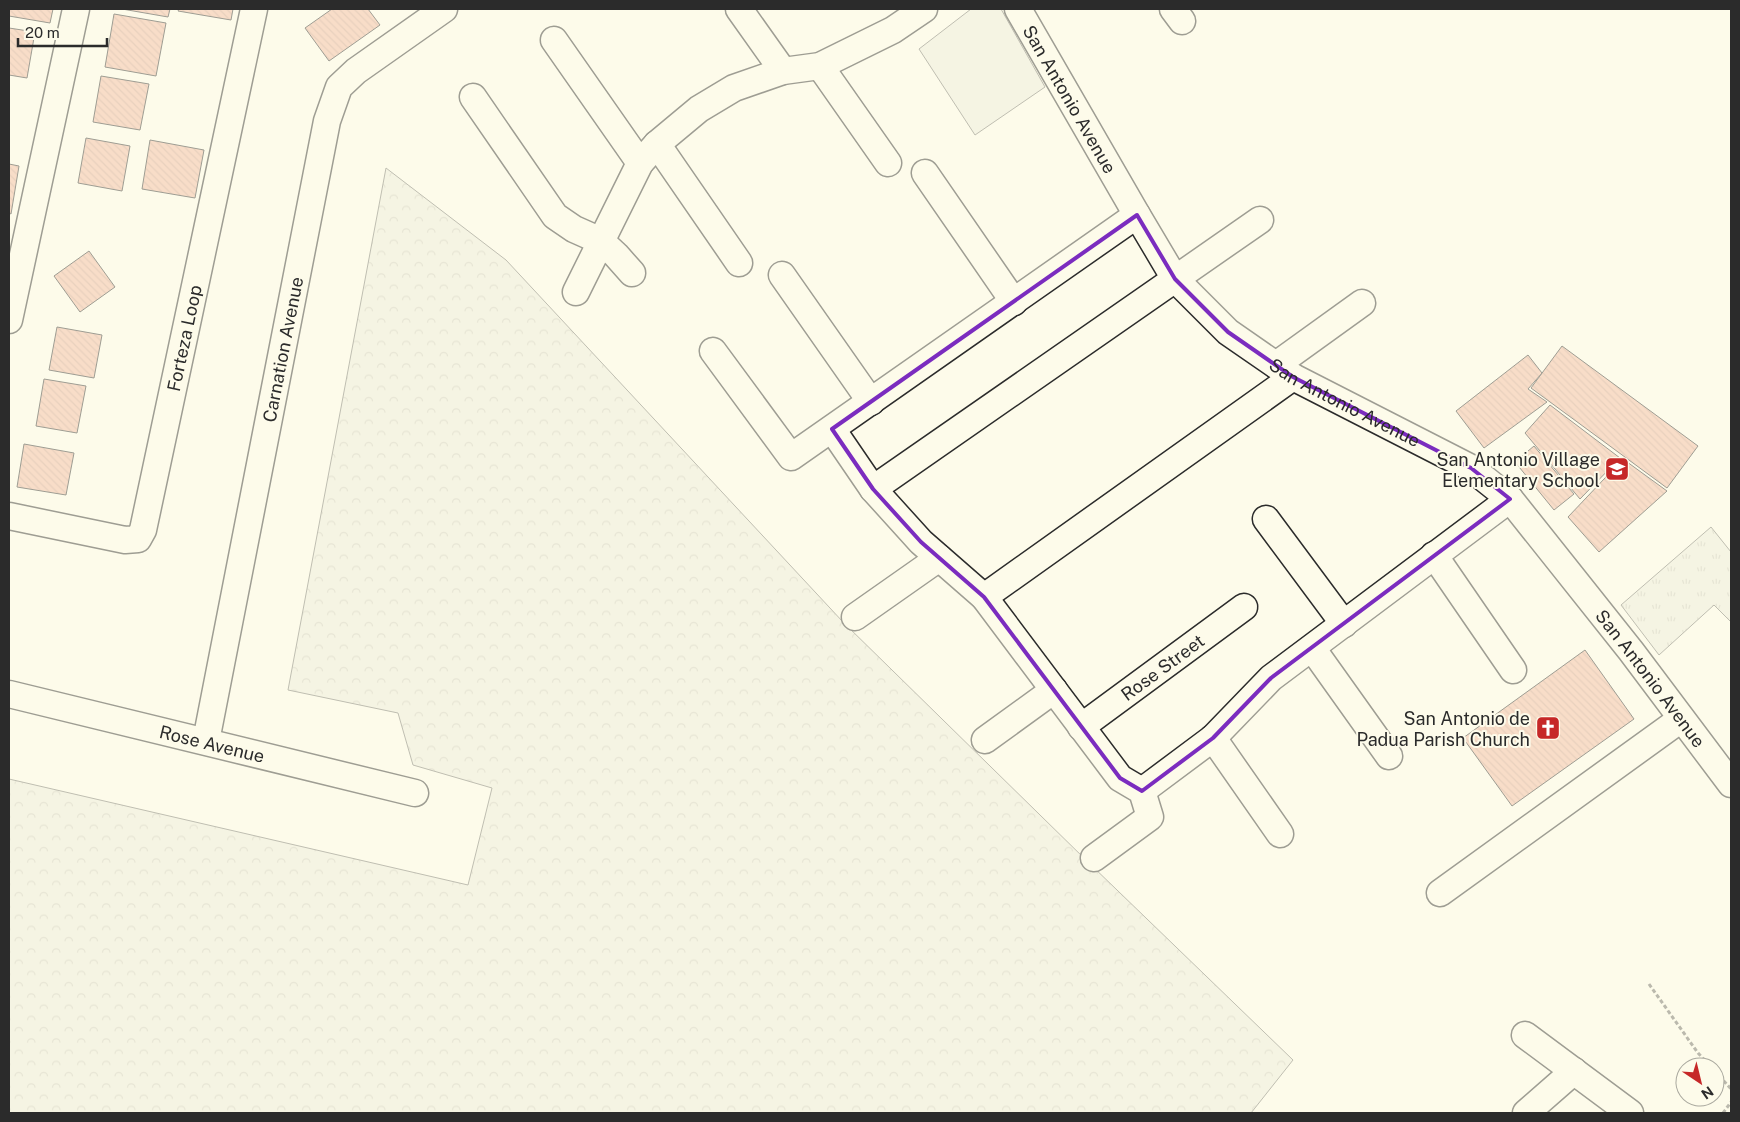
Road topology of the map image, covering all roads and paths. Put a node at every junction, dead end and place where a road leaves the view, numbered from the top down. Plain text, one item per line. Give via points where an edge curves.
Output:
1 (76, 9) edge
2 (254, 9) edge
3 (444, 9) edge
4 (739, 9) edge
5 (924, 9) edge
6 (1018, 9) edge
7 (554, 40) dead end
8 (820, 66) junction
9 (783, 71) junction
10 (473, 98) dead end
11 (648, 153) junction
12 (888, 163) dead end
13 (925, 173) dead end
14 (1137, 215) junction
15 (1260, 220) dead end
16 (601, 241) junction
17 (739, 263) dead end
18 (632, 273) dead end
19 (782, 276) dead end
20 (1175, 279) junction
21 (576, 292) dead end
22 (1014, 302) junction
23 (1362, 303) dead end
24 (9, 320) edge
25 (712, 351) dead end
26 (1284, 371) junction
27 (871, 402) junction
28 (832, 428) junction
29 (873, 489) junction
30 (1510, 499) junction
31 (9, 516) edge
32 (1266, 519) dead end
33 (1434, 555) junction
34 (939, 558) junction
35 (984, 597) junction
36 (1244, 608) dead end
37 (855, 617) dead end
38 (1344, 624) junction
39 (1312, 648) junction
40 (1513, 670) dead end
41 (1054, 690) junction
42 (9, 694) edge
43 (1681, 719) junction
44 (1081, 727) junction
45 (1213, 738) junction
46 (985, 740) dead end
47 (206, 741) junction
48 (1390, 756) dead end
49 (1731, 784) edge
50 (1142, 792) junction
51 (415, 793) dead end
52 (1280, 834) dead end
53 (1094, 858) dead end
54 (1440, 893) dead end
55 (1649, 984) dead end
56 (1525, 1035) dead end
57 (1702, 1057) edge
58 (1574, 1071) junction
59 (1731, 1102) edge
60 (1526, 1113) edge
61 (1630, 1113) edge
62 (1723, 1113) edge

1 - 24 street
2 - 31 street, Forteza Loop via 143,530 138,539 125,540
3 - 47 street, Carnation Avenue via 356,71 340,87 327,121
4 - 9 street
5 - 8 street via 893,30
6 - 14 street, San Antonio Avenue
7 - 11 street
8 - 9 street
8 - 12 street
9 - 11 street via 734,88 699,109
10 - 16 street via 555,216
11 - 16 street
11 - 17 street
13 - 22 street
14 - 20 street, San Antonio Avenue
14 - 22 street
15 - 20 street
16 - 18 street
16 - 21 street
19 - 27 street
20 - 26 street, San Antonio Avenue via 1228,332
20 - 29 street
22 - 27 street
23 - 26 street
25 - 28 street via 791,458
26 - 30 street, San Antonio Avenue via 1471,468
26 - 35 street
27 - 28 street
28 - 29 street
29 - 34 street
30 - 33 street
30 - 43 street, San Antonio Avenue
32 - 38 street
33 - 38 street
33 - 40 street
34 - 35 street
34 - 37 street
35 - 41 street
36 - 44 street, Rose Street
38 - 39 street
39 - 45 street via 1271,678
39 - 48 street
41 - 44 street
41 - 46 street
42 - 47 street, Rose Avenue
43 - 49 street, San Antonio Avenue
43 - 54 street
44 - 50 street via 1120,778
45 - 50 street
45 - 52 street
47 - 51 street, Rose Avenue
50 - 53 street via 1150,817
55 - 57 path
56 - 58 street
58 - 60 street
58 - 61 street
59 - 62 path

